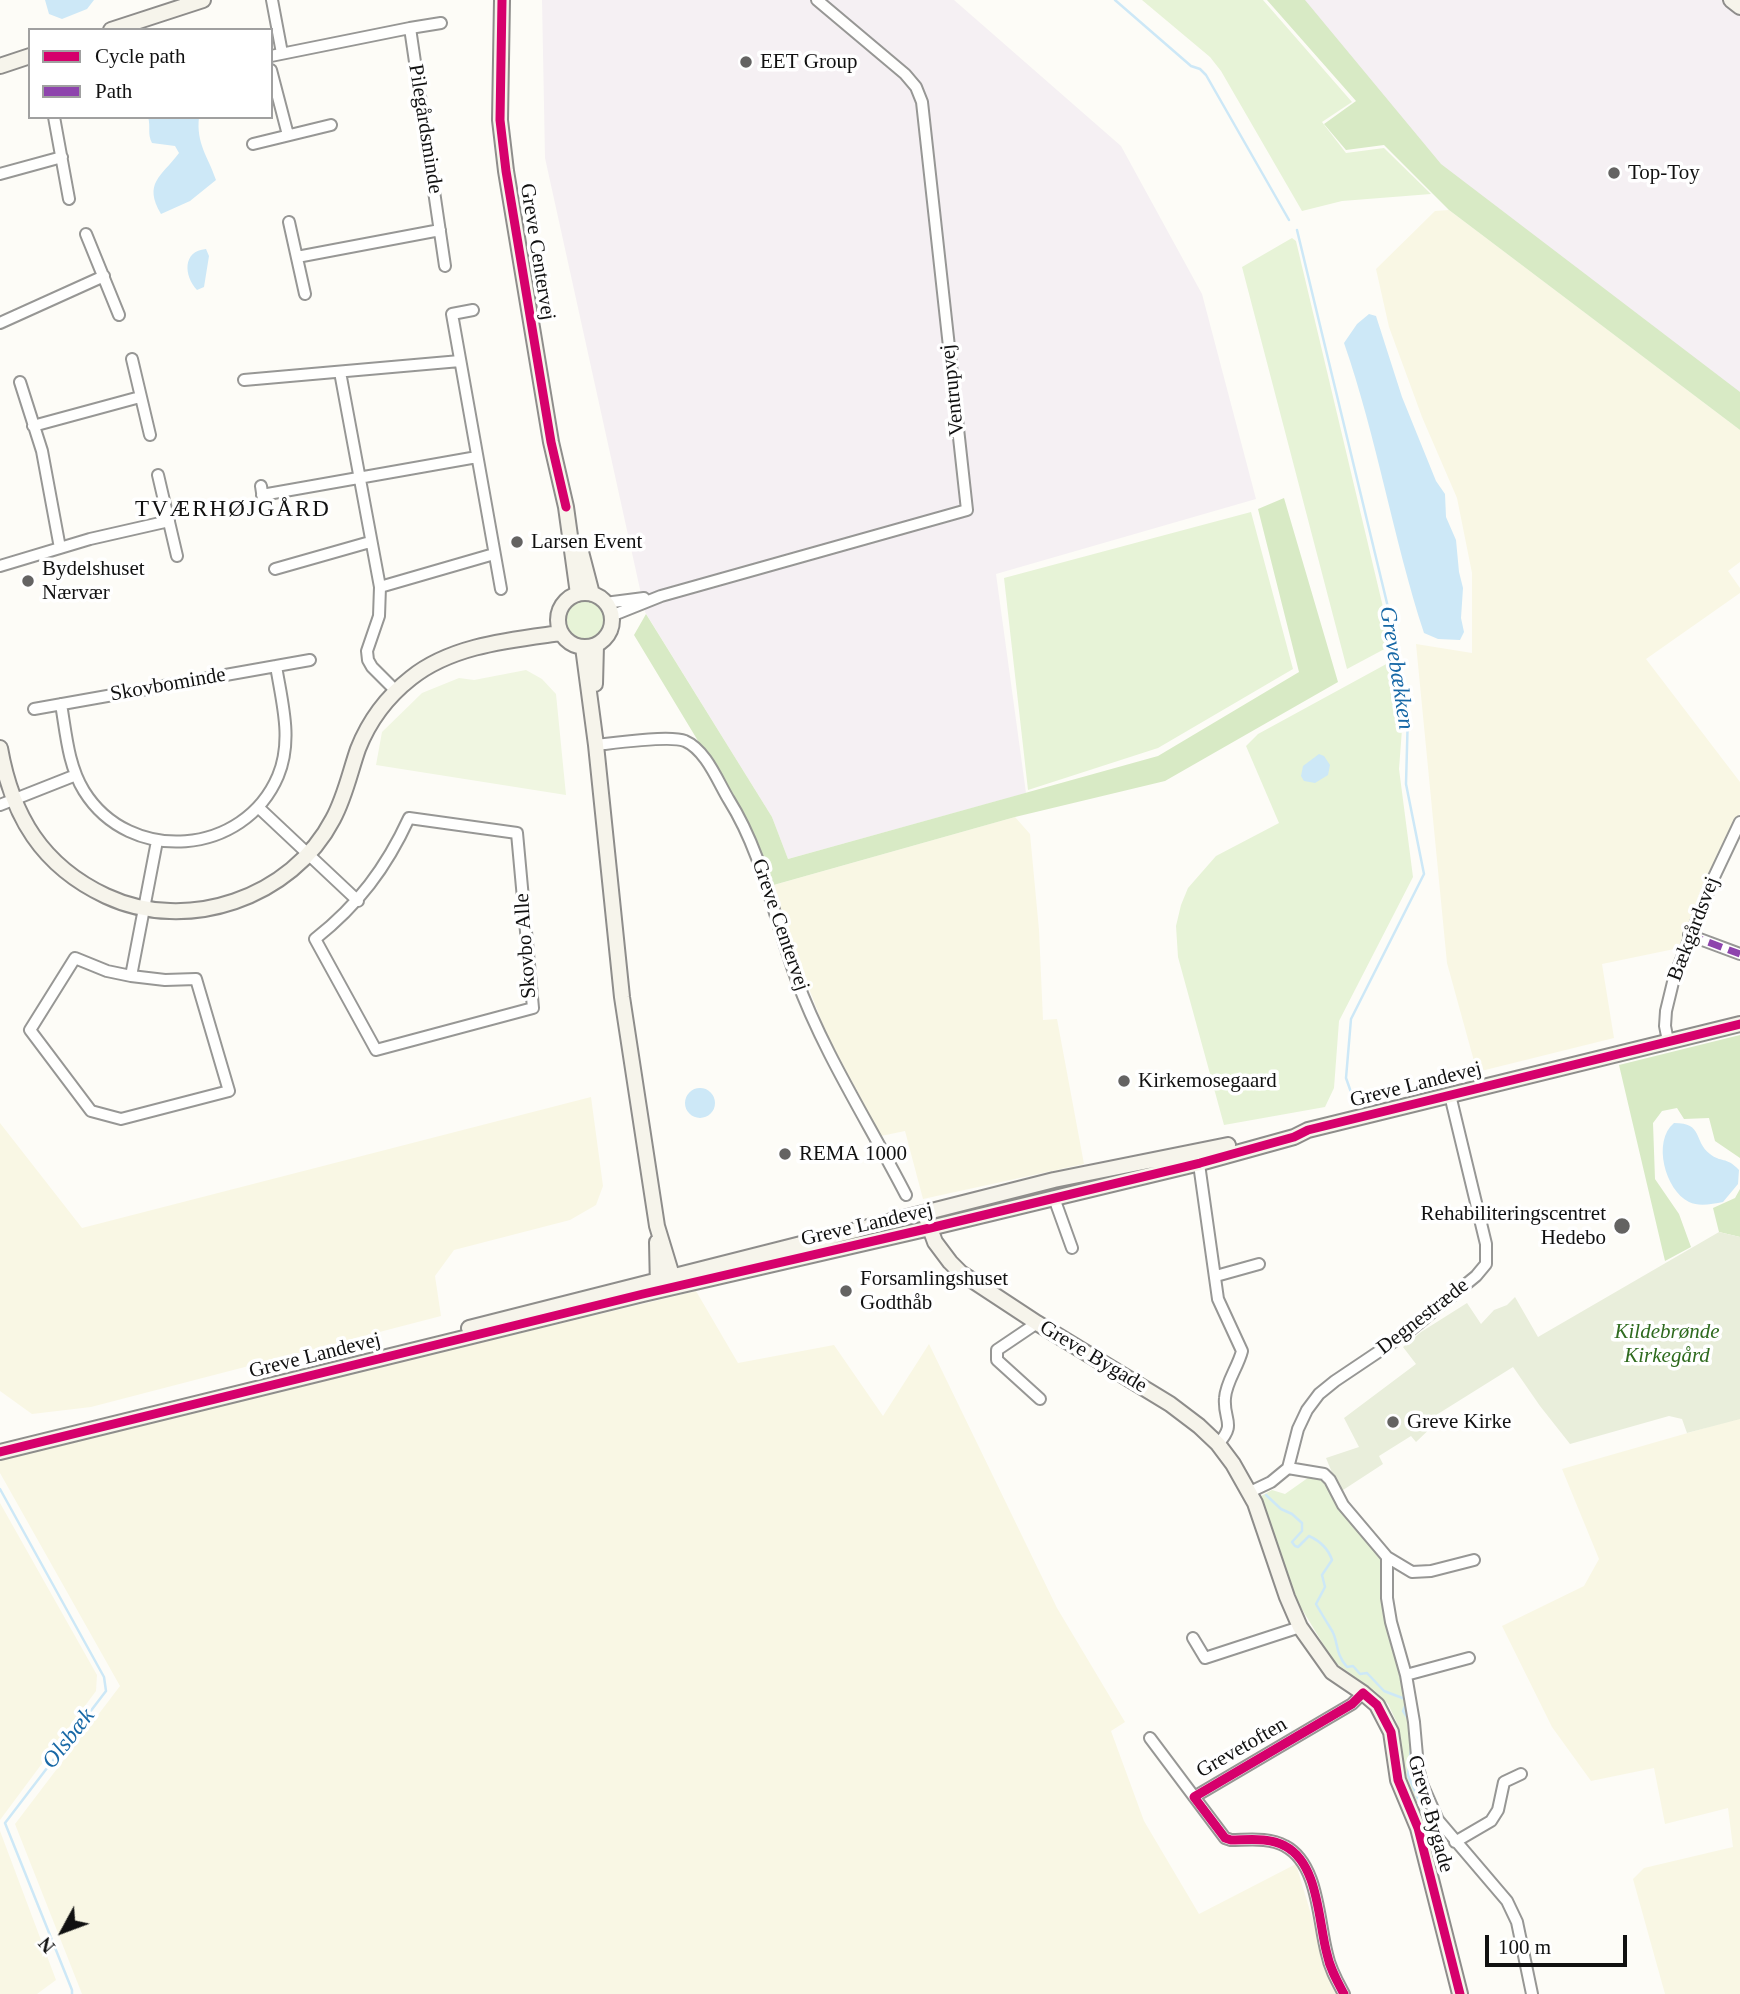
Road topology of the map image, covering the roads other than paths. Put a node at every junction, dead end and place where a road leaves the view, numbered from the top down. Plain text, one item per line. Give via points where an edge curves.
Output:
1 (203, 0) edge
2 (272, 0) edge
3 (502, 0) edge
4 (817, 0) edge
5 (1731, 0) edge
6 (1740, 7) edge
7 (442, 23) dead end
8 (117, 28) edge
9 (410, 28) junction
10 (277, 54) edge
11 (28, 57) edge
12 (0, 66) edge
13 (273, 78) edge
14 (54, 119) edge
15 (331, 125) dead end
16 (288, 135) junction
17 (253, 144) dead end
18 (61, 157) junction
19 (0, 174) edge
20 (69, 199) dead end
21 (289, 222) dead end
22 (440, 230) junction
23 (86, 234) dead end
24 (297, 257) junction
25 (445, 266) dead end
26 (104, 276) junction
27 (305, 294) dead end
28 (473, 310) dead end
29 (119, 315) dead end
30 (0, 323) edge
31 (132, 359) dead end
32 (460, 361) junction
33 (340, 372) junction
34 (244, 380) dead end
35 (20, 382) dead end
36 (140, 397) junction
37 (33, 426) junction
38 (150, 435) dead end
39 (477, 457) junction
40 (158, 475) dead end
41 (359, 478) junction
42 (262, 496) dead end
43 (169, 520) junction
44 (370, 542) junction
45 (60, 548) junction
46 (494, 554) junction
47 (177, 556) dead end
48 (0, 566) edge
49 (276, 570) dead end
50 (380, 587) junction
51 (501, 589) dead end
52 (585, 594) junction
53 (608, 610) junction
54 (560, 626) junction
55 (589, 646) junction
56 (310, 660) dead end
57 (276, 666) junction
58 (396, 691) junction
59 (61, 704) junction
60 (34, 709) dead end
61 (596, 745) junction
62 (0, 748) edge
63 (76, 775) junction
64 (6, 802) edge
65 (258, 807) junction
66 (1740, 822) edge
67 (157, 841) junction
68 (308, 854) junction
69 (358, 901) junction
70 (144, 908) junction
71 (1689, 935) junction
72 (1740, 954) edge
73 (131, 976) junction
74 (1740, 1024) edge
75 (1668, 1041) junction
76 (1450, 1095) junction
77 (1198, 1157) junction
78 (906, 1195) dead end
79 (1054, 1198) junction
80 (924, 1213) junction
81 (930, 1228) junction
82 (1072, 1248) dead end
83 (1259, 1264) dead end
84 (1216, 1276) junction
85 (666, 1283) junction
86 (1037, 1323) junction
87 (1040, 1399) dead end
88 (1218, 1444) junction
89 (0, 1452) edge
90 (1288, 1468) junction
91 (1250, 1492) junction
92 (1387, 1557) junction
93 (1474, 1560) dead end
94 (1300, 1627) junction
95 (1193, 1638) dead end
96 (1469, 1658) dead end
97 (1406, 1675) junction
98 (1363, 1693) junction
99 (1150, 1738) dead end
100 (1521, 1774) dead end
101 (1194, 1797) junction
102 (1438, 1820) junction
103 (1418, 1828) junction
104 (1455, 1842) junction
105 (1344, 1994) edge
106 (1460, 1994) edge
107 (1532, 1994) edge

1 - 8 street
2 - 10 street
3 - 52 street, Greve Centervej via 500,120 506,171 551,442 581,549
4 - 53 street, Ventrupvej via 905,74 922,102 967,510
5 - 6 street
7 - 9 street
9 - 10 street
9 - 22 street, Pilegårdsminde
11 - 12 street
13 - 16 street
14 - 18 street
15 - 16 street
16 - 17 street
18 - 19 street
18 - 20 street
21 - 24 street
22 - 24 street
22 - 25 street, Pilegårdsminde
23 - 26 street
24 - 27 street
26 - 29 street
26 - 30 street
28 - 32 street via 452,314
31 - 36 street
32 - 33 street
32 - 39 street
33 - 34 street
33 - 41 street
35 - 37 street
36 - 37 street
36 - 38 street
37 - 45 street
39 - 41 street
39 - 46 street
40 - 43 street
41 - 42 street
41 - 44 street
43 - 45 street
43 - 47 street
44 - 49 street
44 - 50 street
45 - 48 street
46 - 50 street
46 - 51 street
50 - 58 street via 379,616 368,660
52 - 53 street
52 - 54 street via 564,603
53 - 55 street via 608,633
54 - 55 street via 567,640
54 - 58 street via 446,657
55 - 61 street
56 - 57 street, Skovbominde
57 - 59 street, Skovbominde
57 - 65 street via 285,747 278,775
58 - 68 street via 366,731 341,803
59 - 60 street, Skovbominde
59 - 63 street
61 - 78 street, Greve Centervej via 671,740 685,741 700,752 755,851 796,978 819,1032
61 - 85 street via 622,998
62 - 64 street
63 - 64 street
63 - 67 street via 108,818 123,829
64 - 70 street via 65,871 89,888
65 - 67 street via 242,822 212,837 179,843
65 - 68 street
66 - 71 street, Bækgårdsvej
67 - 70 street
68 - 69 street
68 - 70 street via 261,891 233,902 204,909
69 - 69 street, Skovbo Alle via 390,857 409,818 517,833 533,1007 376,1050 315,939
70 - 73 street
71 - 72 street
71 - 75 street, Bækgårdsvej via 1666,1011
73 - 73 street via 75,958 30,1030 91,1111 121,1119 229,1091 196,979
74 - 75 street, Greve Landevej
75 - 76 street, Greve Landevej
76 - 77 street, Greve Landevej
76 - 90 street, Degnestræde via 1486,1244 1486,1264 1408,1332 1319,1394 1298,1429
77 - 79 street, Greve Landevej
77 - 80 street, Greve Landevej via 1054,1180
77 - 84 street
79 - 81 street, Greve Landevej
79 - 82 street
80 - 81 street, Greve Bygade
80 - 85 street, Greve Landevej
81 - 85 street, Greve Landevej
81 - 86 street, Greve Bygade via 955,1267
83 - 84 street
84 - 88 street via 1218,1299 1242,1350 1225,1392 1230,1427
85 - 89 street, Greve Landevej
86 - 87 street via 997,1350 998,1360
86 - 88 street, Greve Bygade via 1170,1404
88 - 91 street, Greve Bygade
90 - 91 street
90 - 92 street via 1324,1474 1343,1505
91 - 94 street, Greve Bygade
92 - 93 street via 1412,1572
92 - 97 street via 1387,1598
94 - 95 street via 1205,1658
94 - 98 street, Greve Bygade via 1332,1672
96 - 97 street
97 - 102 street via 1418,1767
98 - 101 street, Grevetoften
98 - 103 street, Greve Bygade via 1377,1705 1391,1732 1397,1777
99 - 101 street, Grevetoften
100 - 104 street via 1504,1782 1491,1821
101 - 105 street, Grevetoften via 1225,1838 1273,1841 1302,1860 1314,1889 1326,1953
102 - 103 street
102 - 104 street
103 - 106 street, Greve Bygade
104 - 107 street via 1507,1901 1517,1922

